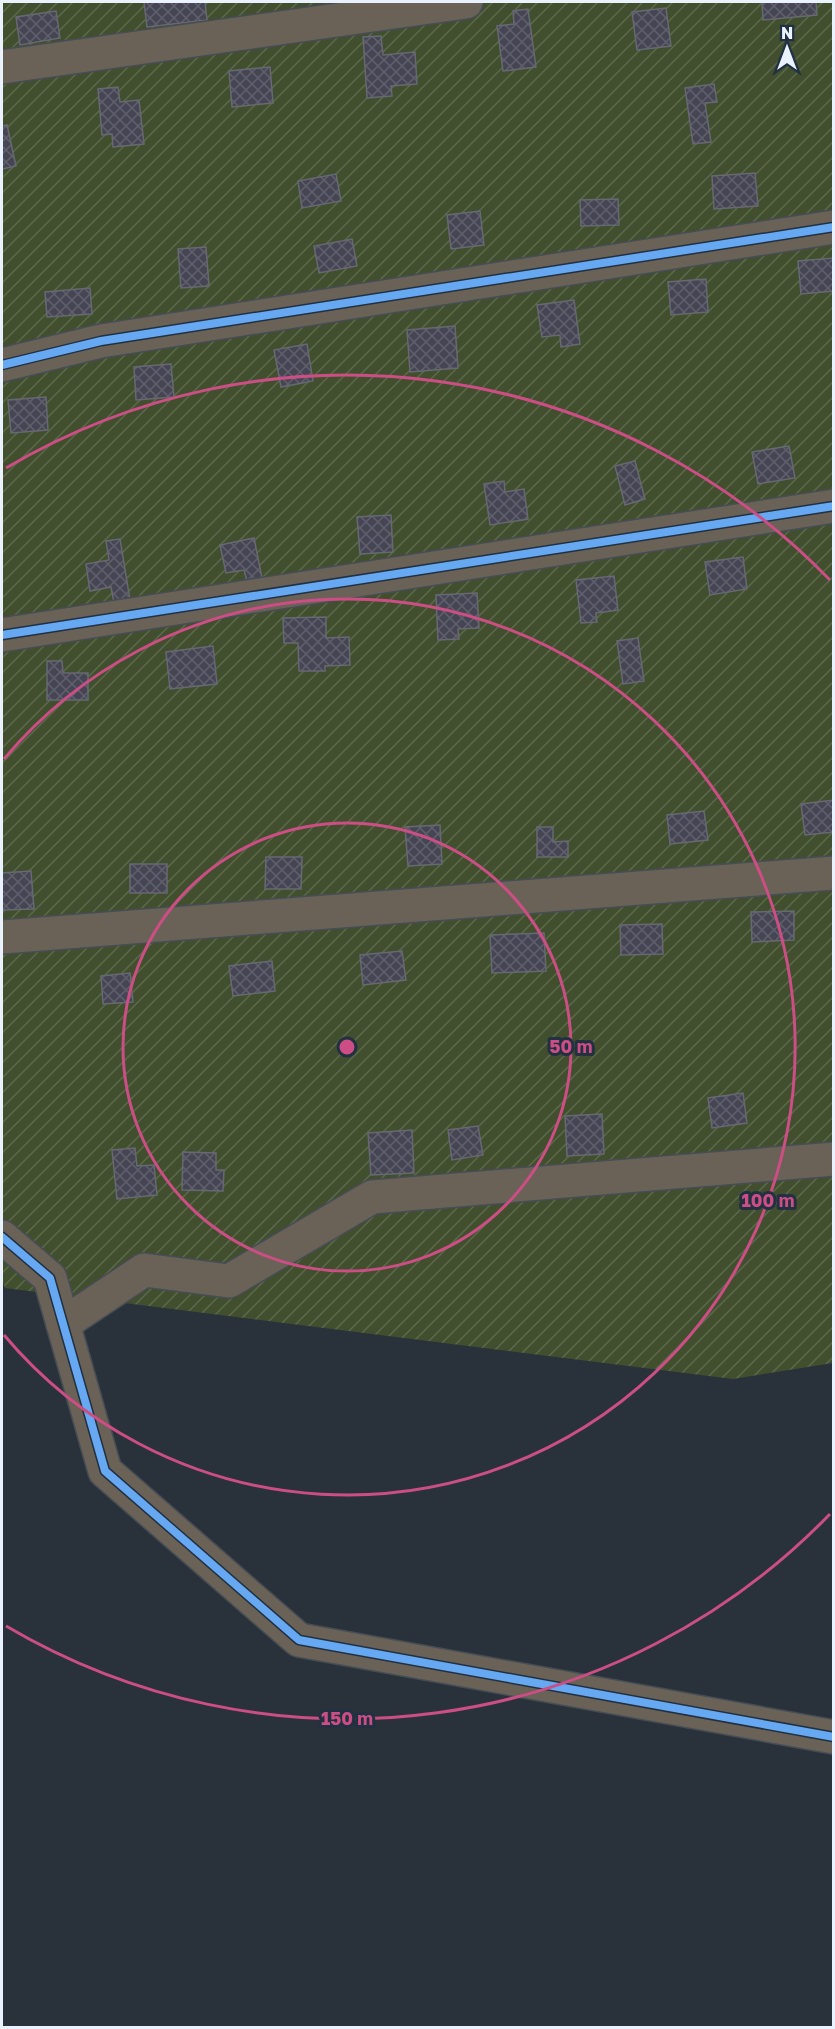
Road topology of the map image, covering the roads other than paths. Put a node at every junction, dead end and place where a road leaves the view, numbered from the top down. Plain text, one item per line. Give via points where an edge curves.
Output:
1 (465, 2) edge
2 (2, 67) edge
3 (834, 226) edge
4 (2, 365) edge
5 (834, 506) edge
6 (2, 635) edge
7 (834, 873) edge
8 (2, 937) edge
9 (834, 1159) edge
10 (2, 1237) edge
11 (63, 1324) junction
12 (834, 1737) edge

1 - 2 street
3 - 4 street via 101,341
5 - 6 street
7 - 8 street
9 - 11 street via 372,1197 229,1281 144,1270
10 - 11 street via 50,1278
11 - 12 street via 105,1471 299,1640

